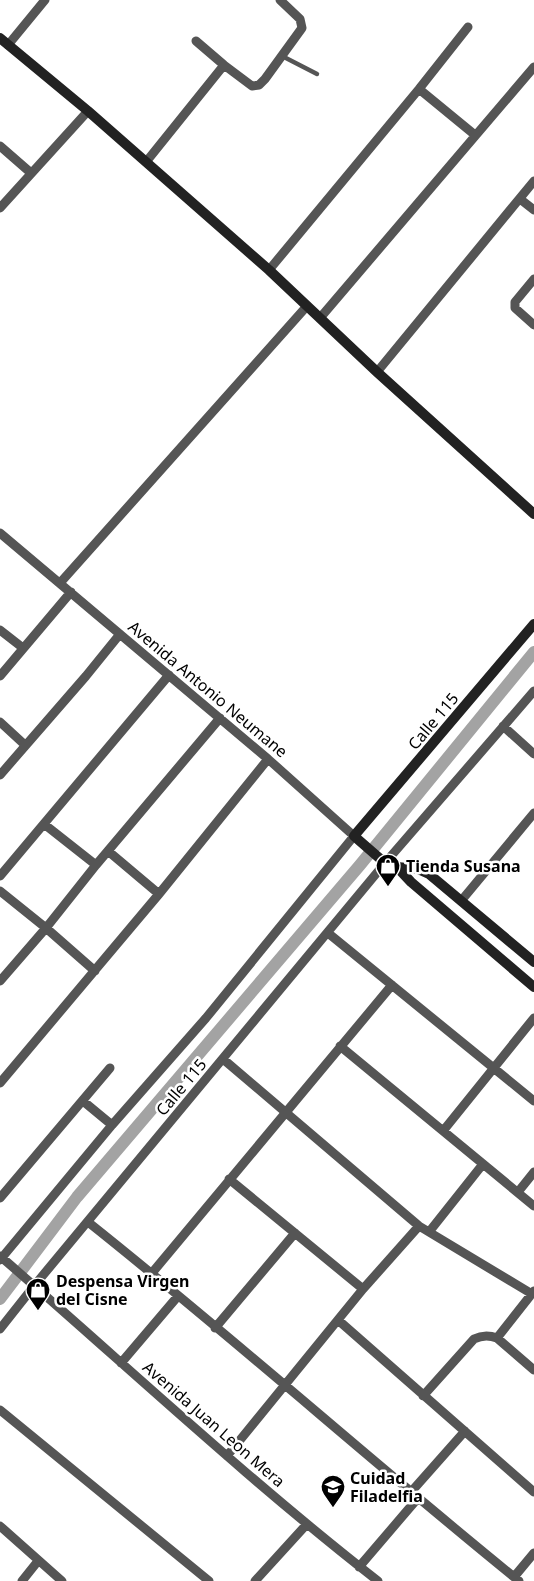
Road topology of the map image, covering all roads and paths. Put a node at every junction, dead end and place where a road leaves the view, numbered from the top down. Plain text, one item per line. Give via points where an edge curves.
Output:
1 (45, 0) edge
2 (280, 0) edge
3 (468, 27) dead end
4 (4, 42) edge
5 (196, 42) dead end
6 (282, 56) junction
7 (224, 65) junction
8 (534, 66) edge
9 (317, 74) dead end
10 (419, 89) junction
11 (88, 111) junction
12 (475, 135) junction
13 (0, 146) edge
14 (146, 162) junction
15 (31, 173) junction
16 (534, 181) edge
17 (520, 199) junction
18 (0, 208) edge
19 (534, 210) edge
20 (269, 270) junction
21 (534, 279) edge
22 (307, 306) junction
23 (320, 318) junction
24 (534, 325) edge
25 (377, 372) junction
26 (534, 514) edge
27 (0, 533) edge
28 (60, 583) junction
29 (71, 592) junction
30 (534, 624) edge
31 (0, 630) edge
32 (120, 634) junction
33 (24, 648) junction
34 (169, 675) junction
35 (0, 676) edge
36 (534, 691) edge
37 (220, 718) junction
38 (0, 722) edge
39 (504, 726) junction
40 (25, 745) junction
41 (534, 754) edge
42 (268, 759) junction
43 (0, 775) edge
44 (534, 813) edge
45 (44, 824) junction
46 (356, 838) junction
47 (108, 851) junction
48 (383, 862) junction
49 (96, 865) junction
50 (397, 867) junction
51 (0, 876) edge
52 (0, 891) edge
53 (159, 894) junction
54 (461, 900) junction
55 (46, 928) junction
56 (328, 933) junction
57 (534, 962) edge
58 (94, 971) junction
59 (0, 981) edge
60 (392, 985) junction
61 (534, 987) edge
62 (534, 1018) edge
63 (340, 1046) junction
64 (223, 1059) junction
65 (110, 1068) dead end
66 (494, 1068) junction
67 (0, 1083) edge
68 (84, 1101) junction
69 (534, 1101) edge
70 (284, 1113) junction
71 (112, 1125) junction
72 (443, 1131) junction
73 (483, 1164) junction
74 (534, 1172) edge
75 (229, 1180) junction
76 (518, 1192) junction
77 (0, 1198) edge
78 (534, 1206) edge
79 (88, 1222) junction
80 (419, 1226) junction
81 (429, 1232) junction
82 (294, 1233) junction
83 (2, 1259) edge
84 (152, 1273) junction
85 (34, 1286) junction
86 (363, 1289) junction
87 (533, 1293) edge
88 (178, 1296) junction
89 (338, 1320) junction
90 (215, 1328) junction
91 (0, 1329) edge
92 (497, 1338) junction
93 (121, 1363) junction
94 (534, 1370) edge
95 (284, 1384) junction
96 (423, 1396) junction
97 (0, 1410) edge
98 (464, 1431) junction
99 (226, 1456) junction
100 (534, 1492) edge
101 (414, 1495) junction
102 (307, 1524) junction
103 (0, 1526) edge
104 (534, 1553) edge
105 (38, 1561) junction
106 (359, 1567) junction
107 (516, 1579) edge
108 (22, 1581) edge
109 (62, 1581) edge
110 (209, 1581) edge
111 (255, 1581) edge
112 (378, 1581) edge

1 - 4 street
2 - 6 street via 302,24
3 - 10 street
4 - 11 street
5 - 7 street
6 - 7 street via 265,79 252,86
6 - 9 lane
7 - 14 street
8 - 12 street
10 - 12 street
10 - 20 street
11 - 14 street
11 - 15 street
12 - 23 street
13 - 15 street
14 - 20 street
15 - 18 street
16 - 17 street
17 - 19 street
17 - 25 street
20 - 22 street
21 - 24 street via 515,302 515,308
22 - 23 street
22 - 28 street
23 - 25 street
25 - 26 street
27 - 28 street, Avenida Antonio Neumane
28 - 29 street, Avenida Antonio Neumane
29 - 32 street, Avenida Antonio Neumane
29 - 33 street
30 - 46 street, Calle 115
31 - 33 street
32 - 34 street, Avenida Antonio Neumane
32 - 40 street
33 - 35 street
34 - 37 street, Avenida Antonio Neumane
34 - 45 street
36 - 39 street, Calle 115
37 - 42 street, Avenida Antonio Neumane
37 - 47 street
38 - 40 street
39 - 41 street
39 - 48 street, Calle 115
40 - 43 street
42 - 46 street, Avenida Antonio Neumane
42 - 53 street
44 - 54 street
45 - 49 street
45 - 51 street
46 - 48 street, Avenida Antonio Neumane
46 - 71 street
47 - 49 street
47 - 53 street
48 - 50 street, Avenida Antonio Neumane
48 - 56 street, Calle 115
49 - 55 street
50 - 54 street, Avenida Antonio Neumane via 418,869 428,874
50 - 61 street
52 - 55 street
53 - 58 street
54 - 57 street, Avenida Antonio Neumane
55 - 58 street
55 - 59 street
56 - 60 street
56 - 64 street, Calle 115
58 - 67 street
60 - 63 street
60 - 66 street
62 - 66 street
63 - 70 street
63 - 72 street
64 - 70 street
64 - 79 street, Calle 115
65 - 68 street
66 - 69 street
66 - 72 street
68 - 71 street
68 - 77 street
70 - 75 street
70 - 80 street
71 - 83 street
72 - 73 street
73 - 76 street
73 - 81 street
74 - 76 street
75 - 82 street
75 - 84 street
76 - 78 street
79 - 84 street
79 - 85 street, Calle 115
80 - 81 street
80 - 86 street
81 - 87 street
82 - 86 street
82 - 90 street
83 - 85 street, Avenida Juan Leon Mera
84 - 88 street
85 - 91 street, Calle 115
85 - 93 street, Avenida Juan Leon Mera
86 - 89 street
87 - 92 street
88 - 90 street
88 - 93 street
89 - 95 street
89 - 96 street
90 - 95 street
92 - 94 street
92 - 96 street via 479,1336 474,1339
93 - 99 street, Avenida Juan Leon Mera
95 - 99 street
95 - 101 street
96 - 98 street
97 - 110 street
98 - 100 street
98 - 101 street
99 - 102 street, Avenida Juan Leon Mera
101 - 106 street
101 - 107 street
102 - 106 street, Avenida Juan Leon Mera
102 - 111 street
103 - 105 street
104 - 107 street
105 - 108 street
105 - 109 street
106 - 112 street, Avenida Juan Leon Mera

